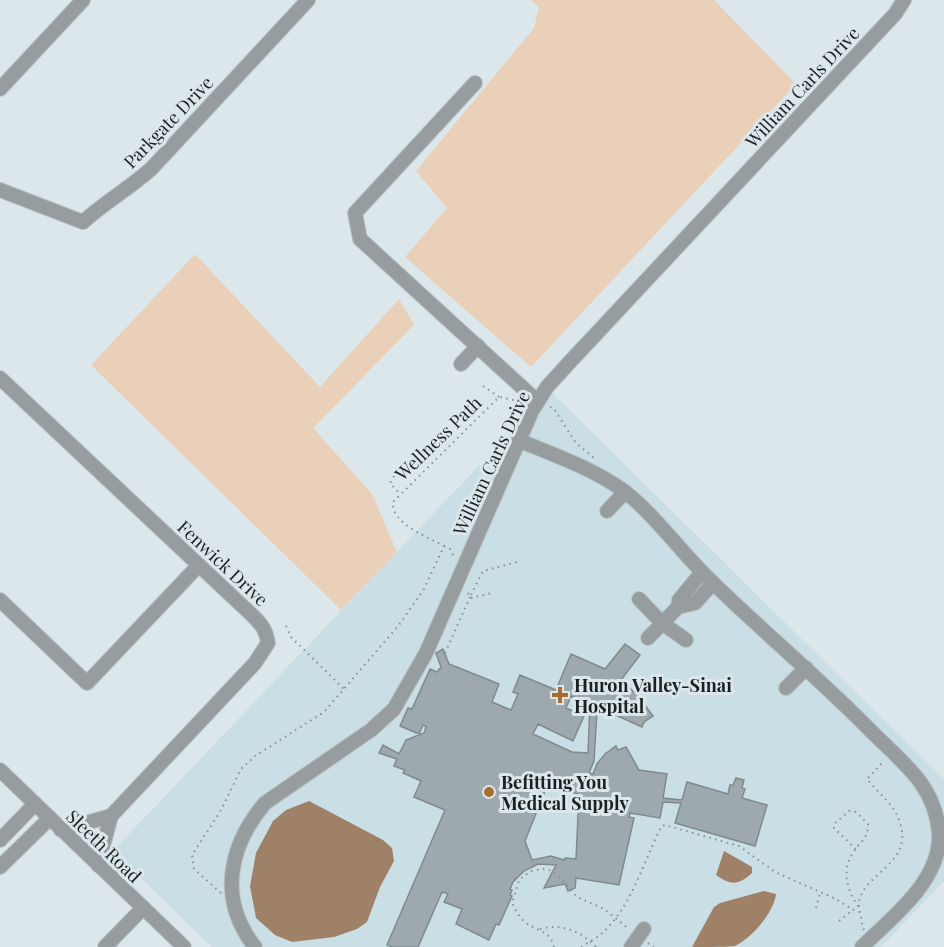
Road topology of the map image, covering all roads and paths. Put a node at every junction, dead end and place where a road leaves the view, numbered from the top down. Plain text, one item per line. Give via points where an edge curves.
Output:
1 (83, 0) edge
2 (308, 0) edge
3 (904, 0) edge
4 (475, 83) dead end
5 (0, 89) edge
6 (0, 190) edge
7 (478, 346) junction
8 (461, 364) dead end
9 (0, 378) edge
10 (483, 386) dead end
11 (499, 398) junction
12 (537, 402) junction
13 (518, 440) junction
14 (601, 464) dead end
15 (394, 476) dead end
16 (625, 492) junction
17 (400, 494) junction
18 (607, 511) dead end
19 (517, 562) dead end
20 (199, 565) junction
21 (702, 572) junction
22 (713, 583) junction
23 (492, 593) dead end
24 (639, 599) dead end
25 (0, 600) edge
26 (678, 607) junction
27 (662, 623) junction
28 (286, 626) dead end
29 (648, 638) dead end
30 (686, 640) dead end
31 (806, 668) junction
32 (786, 688) dead end
33 (344, 689) junction
34 (892, 752) junction
35 (0, 770) edge
36 (35, 804) junction
37 (111, 816) junction
38 (50, 818) junction
39 (61, 830) junction
40 (0, 840) edge
41 (856, 849) junction
42 (98, 865) junction
43 (0, 867) edge
44 (820, 893) junction
45 (226, 897) dead end
46 (858, 906) junction
47 (143, 908) junction
48 (816, 908) dead end
49 (853, 910) junction
50 (615, 917) junction
51 (839, 921) dead end
52 (540, 929) junction
53 (643, 940) edge
54 (590, 941) junction
55 (866, 943) edge
56 (105, 947) edge
57 (184, 947) edge
58 (255, 947) edge
59 (554, 947) edge
60 (581, 947) edge
61 (596, 947) edge

1 - 5 street
2 - 6 street, Parkgate Drive via 152,168 83,222
3 - 12 street, William Carls Drive
4 - 7 street via 355,213 360,239
7 - 8 street
7 - 12 street
9 - 20 street, Fenwick Drive
10 - 11 path
11 - 12 path, Wellness Path
11 - 17 path, Wellness Path
12 - 13 street, William Carls Drive
12 - 14 path, Wellness Path via 554,409 576,443
13 - 16 street via 588,470
13 - 58 street, William Carls Drive via 426,653 394,709 371,730 265,803 238,848 232,895 239,923
15 - 17 path via 390,483
16 - 18 street
16 - 21 street
17 - 33 path, Wellness Path via 393,501 398,517 444,546 424,589 399,625
19 - 23 path via 483,571 470,596
20 - 25 street via 87,683
20 - 37 street, Fenwick Drive via 264,627 268,643 255,663
21 - 22 street
21 - 26 street via 679,600
22 - 26 street via 695,603
22 - 31 street
24 - 27 street
26 - 27 street
27 - 29 street
27 - 30 street
28 - 33 path via 291,637
31 - 32 street
31 - 34 street
33 - 45 path, Wellness Path via 324,712 241,769 220,812 192,855 194,868
34 - 46 path via 867,779 893,808 902,837 896,857 865,888
34 - 55 street via 932,802 939,837 936,858 925,880
35 - 36 street, Sleeth Road
36 - 38 street, Sleeth Road
36 - 40 street
37 - 39 street, Fenwick Drive
37 - 42 street, Fenwick Drive
38 - 39 street, Sleeth Road
38 - 43 street
39 - 42 street, Sleeth Road
41 - 41 path via 868,834 868,824 856,812 849,811 834,828
41 - 46 path via 847,865 847,884
42 - 47 street, Sleeth Road
44 - 48 path
44 - 49 path
44 - 50 path via 775,873 739,846 665,825
46 - 49 path
46 - 55 path
47 - 56 street
47 - 57 street, Sleeth Road
49 - 51 path
50 - 52 path via 577,897 558,875 537,870 519,880 512,903 525,922
50 - 53 path
50 - 54 path
52 - 54 path via 565,927
52 - 59 path via 552,939
54 - 60 path
54 - 61 path

